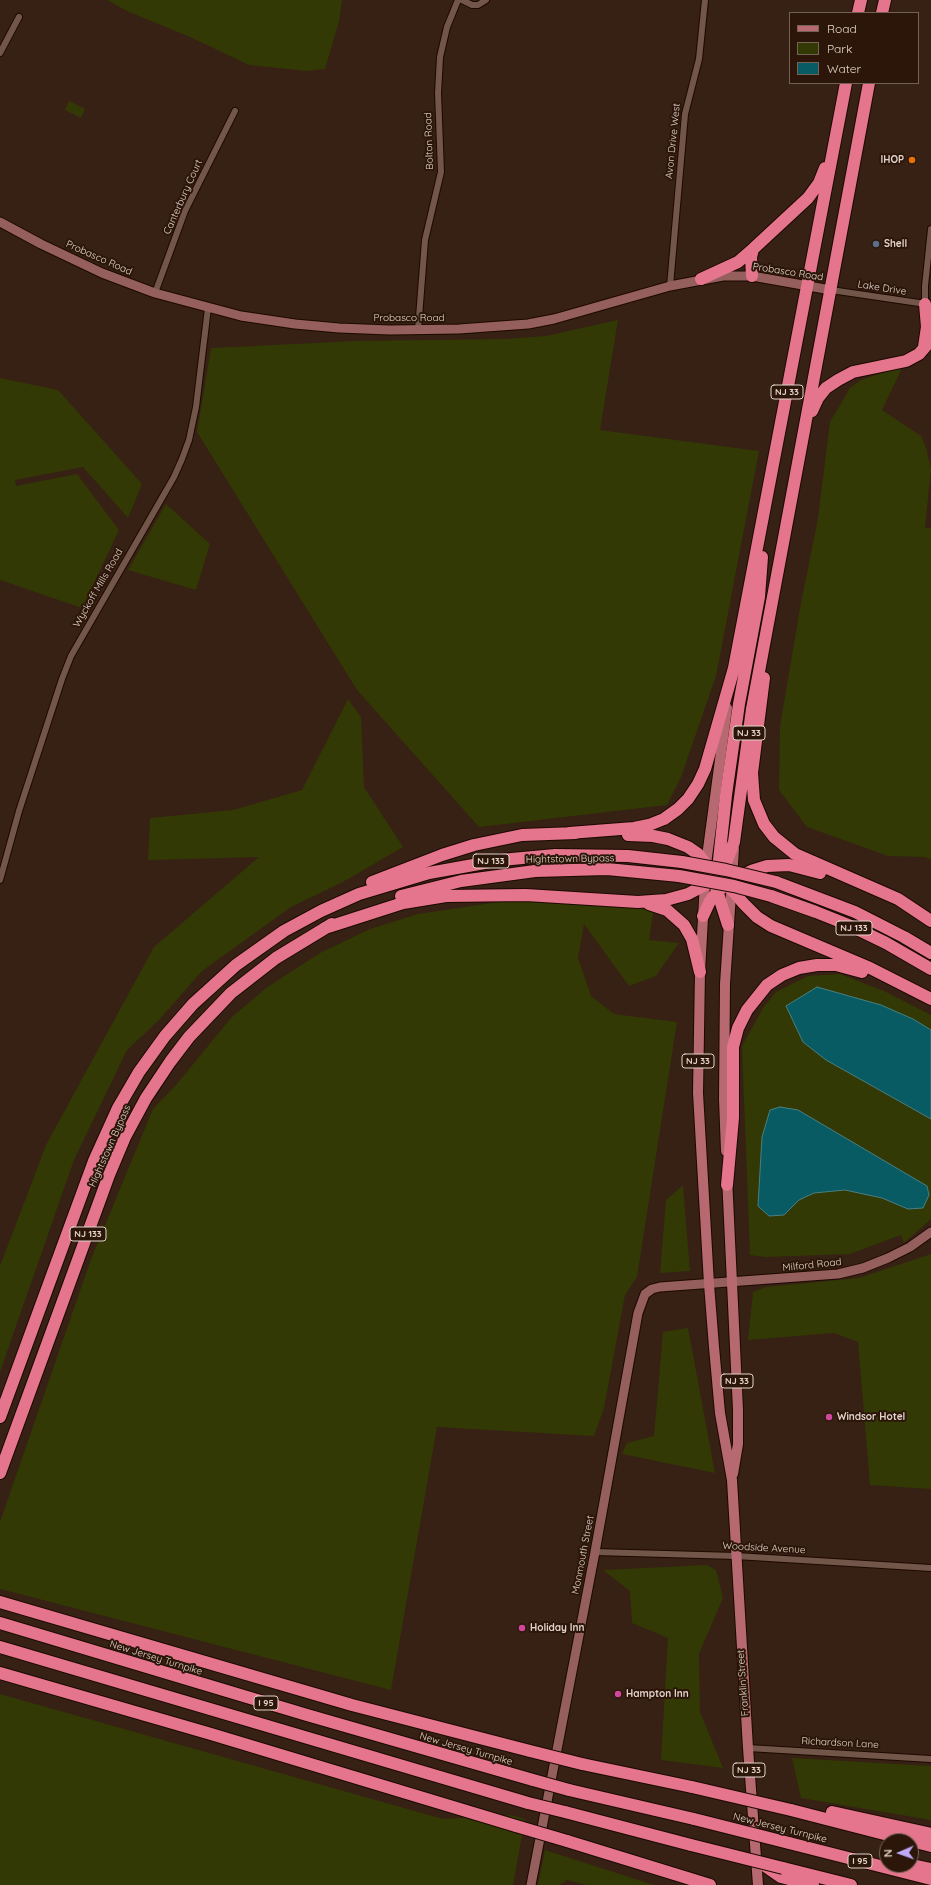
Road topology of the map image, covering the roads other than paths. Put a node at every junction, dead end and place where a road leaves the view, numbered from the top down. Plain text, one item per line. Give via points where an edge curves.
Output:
1 (458, 0) edge
2 (462, 0) edge
3 (486, 0) edge
4 (705, 0) edge
5 (861, 0) edge
6 (885, 0) edge
7 (858, 12) edge
8 (882, 12) edge
9 (19, 17) dead end
10 (0, 53) edge
11 (846, 84) edge
12 (869, 84) edge
13 (235, 112) dead end
14 (840, 118) junction
15 (0, 222) edge
16 (931, 229) edge
17 (753, 249) junction
18 (752, 276) junction
19 (701, 279) junction
20 (670, 286) junction
21 (807, 286) junction
22 (830, 290) junction
23 (155, 293) junction
24 (928, 304) edge
25 (208, 308) junction
26 (418, 330) junction
27 (931, 340) edge
28 (923, 350) junction
29 (805, 427) junction
30 (767, 498) junction
31 (768, 625) junction
32 (734, 668) junction
33 (569, 833) junction
34 (734, 842) junction
35 (706, 864) junction
36 (713, 878) junction
37 (0, 880) edge
38 (727, 886) junction
39 (638, 902) junction
40 (703, 916) junction
41 (308, 917) junction
42 (931, 921) edge
43 (728, 925) joint
44 (325, 928) junction
45 (931, 953) edge
46 (931, 970) edge
47 (700, 972) junction
48 (931, 999) edge
49 (931, 1002) edge
50 (727, 1185) junction
51 (931, 1232) edge
52 (732, 1282) junction
53 (709, 1284) junction
54 (0, 1417) edge
55 (0, 1473) edge
56 (732, 1480) junction
57 (595, 1552) junction
58 (736, 1556) junction
59 (931, 1568) edge
60 (0, 1602) edge
61 (0, 1623) edge
62 (0, 1647) edge
63 (0, 1673) edge
64 (748, 1748) junction
65 (931, 1759) edge
66 (791, 1810) junction
67 (931, 1834) edge
68 (790, 1840) junction
69 (931, 1846) edge
70 (879, 1857) edge
71 (919, 1867) edge
72 (931, 1869) edge
73 (782, 1872) junction
74 (931, 1879) edge
75 (531, 1885) edge
76 (710, 1885) edge
77 (758, 1885) edge
78 (813, 1885) edge
79 (851, 1885) edge

1 - 26 street, Bolton Road via 447,27 440,57 438,98 441,172 426,240
2 - 3 street via 472,5 478,5
4 - 20 street, Avon Drive West via 698,59 684,114
5 - 7 highway
6 - 8 highway
9 - 10 street
11 - 14 highway, NJ 33
12 - 22 highway, NJ 33
13 - 23 street, Canterbury Court via 185,211
14 - 17 highway via 819,182 808,198
14 - 21 highway, NJ 33
15 - 23 street, Probasco Road via 102,273
16 - 24 street via 924,286
17 - 18 highway
17 - 19 highway via 738,262
18 - 19 street, Probasco Road
18 - 21 street, Probasco Road
19 - 20 street, Probasco Road
20 - 26 street, Probasco Road via 528,324 492,328
21 - 22 street, Probasco Road
21 - 30 highway, NJ 33
22 - 24 street, Lake Drive
22 - 29 highway, NJ 33
23 - 25 street, Probasco Road
24 - 28 highway via 926,341
25 - 26 street, Probasco Road via 296,324
25 - 37 street, Wyckoff Mills Road via 196,407 189,440 174,478 71,656 19,811
27 - 28 highway
28 - 29 highway via 915,358 853,372 838,380 826,388 818,398
29 - 31 highway, NJ 33
30 - 32 highway, NJ 33
30 - 36 highway via 759,597 734,739 720,848
31 - 34 highway, NJ 33 via 752,709
31 - 42 highway via 764,694 752,773 754,800 764,824 780,843 795,854 898,899
32 - 33 highway via 705,769 693,792 683,804 664,819 649,825
32 - 35 main road, NJ 33
33 - 35 highway via 638,834 660,837 688,847
33 - 41 highway via 509,837 453,850 343,894
34 - 36 highway via 726,863
34 - 38 main road, NJ 33
35 - 36 highway
36 - 38 highway
36 - 39 highway via 688,894 674,899
36 - 40 main road, NJ 33
38 - 40 highway via 710,901
38 - 42 highway via 746,873 767,866 798,866 857,887
38 - 43 highway
38 - 48 highway via 750,911 770,926 870,968
39 - 44 highway via 526,895 446,896 403,903
39 - 47 highway via 662,908 681,921 692,939
40 - 47 main road, NJ 33
41 - 45 highway, Hightstown Bypass / NJ 133, bridge via 347,899 387,885 483,862 537,856 628,856 682,862 776,882 855,912
41 - 54 highway, Hightstown Bypass / NJ 133 via 253,952 203,994 165,1036 132,1083 111,1121 97,1154
43 - 50 main road, NJ 33 via 724,1042
44 - 46 highway, Hightstown Bypass / NJ 133, bridge via 398,897 443,884 535,871 626,870 679,876 771,896 851,926
44 - 55 highway, Hightstown Bypass / NJ 133 via 276,958 221,1003 178,1050 146,1098 128,1130 112,1169
47 - 53 main road, NJ 33 via 698,1093
49 - 50 highway via 862,972 836,965 799,968 782,975 758,993 738,1028 733,1047 733,1118
50 - 52 main road, NJ 33
51 - 52 street, Milford Road via 900,1252 850,1272
52 - 53 street, Milford Road
52 - 56 main road, NJ 33 via 738,1444
53 - 56 main road, NJ 33 via 720,1413
53 - 57 street, Monmouth Street via 656,1288 648,1290 642,1297
56 - 58 main road, Franklin Street / NJ 33
57 - 58 street, Woodside Avenue
57 - 75 street, Monmouth Street
58 - 59 street, Woodside Avenue
58 - 64 main road, Franklin Street / NJ 33
60 - 66 highway, New Jersey Turnpike / I 95, bridge via 352,1705 582,1764
61 - 68 highway, New Jersey Turnpike / I 95, bridge via 307,1716 569,1790
62 - 73 highway, I 95, bridge via 528,1802 761,1862
63 - 76 highway, bridge
64 - 65 street, Richardson Lane
64 - 77 main road, Franklin Street / NJ 33
66 - 67 highway via 828,1811
66 - 69 highway, New Jersey Turnpike / I 95
68 - 70 highway
68 - 74 highway, New Jersey Turnpike / I 95
71 - 72 highway
73 - 78 highway
73 - 79 highway, I 95

